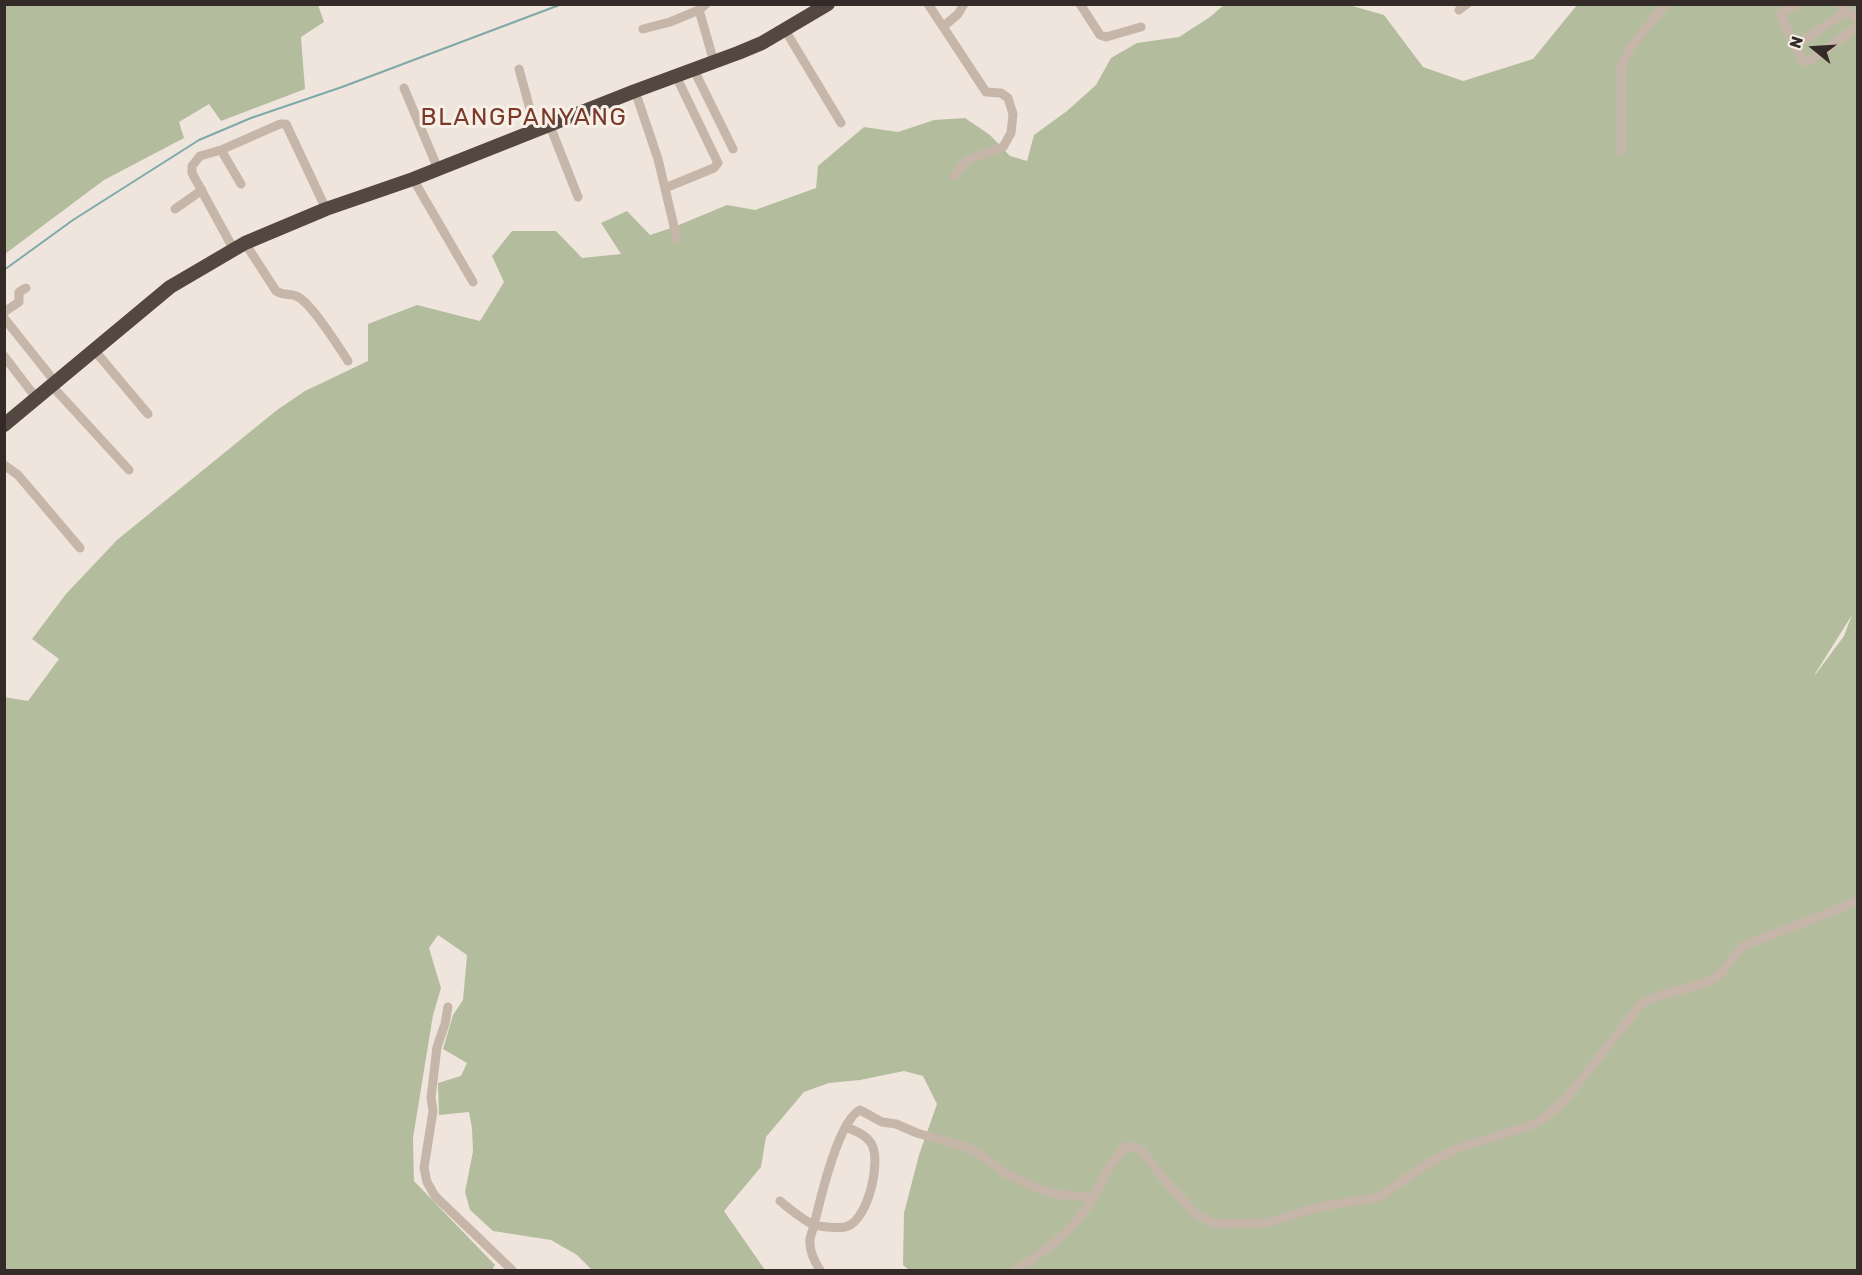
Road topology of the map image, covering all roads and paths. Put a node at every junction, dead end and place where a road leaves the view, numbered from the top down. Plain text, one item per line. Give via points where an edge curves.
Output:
1 (928, 4) edge
2 (964, 4) edge
3 (1080, 4) edge
4 (1666, 4) edge
5 (1797, 4) edge
6 (1839, 4) edge
7 (822, 6) edge
8 (702, 7) edge
9 (1847, 11) junction
10 (1857, 20) edge
11 (944, 26) junction
12 (1857, 26) edge
13 (1141, 27) dead end
14 (643, 29) dead end
15 (784, 30) junction
16 (1795, 46) junction
17 (714, 62) junction
18 (519, 69) dead end
19 (694, 70) junction
20 (676, 76) junction
21 (404, 88) dead end
22 (635, 91) junction
23 (841, 123) dead end
24 (550, 126) junction
25 (536, 131) junction
26 (733, 149) dead end
27 (221, 150) junction
28 (1621, 151) dead end
29 (438, 170) junction
30 (954, 176) dead end
31 (413, 179) junction
32 (242, 184) dead end
33 (665, 188) junction
34 (201, 190) junction
35 (578, 197) dead end
36 (175, 209) dead end
37 (326, 209) junction
38 (677, 239) dead end
39 (240, 246) junction
40 (473, 282) dead end
41 (26, 288) dead end
42 (4, 312) edge
43 (4, 318) edge
44 (95, 351) junction
45 (4, 356) edge
46 (348, 361) dead end
47 (54, 385) junction
48 (37, 399) junction
49 (148, 414) dead end
50 (4, 425) edge
51 (4, 465) edge
52 (129, 471) dead end
53 (80, 548) dead end
54 (1857, 899) edge
55 (448, 1006) dead end
56 (846, 1127) junction
57 (1093, 1198) junction
58 (780, 1202) dead end
59 (814, 1225) junction
60 (512, 1270) edge
61 (820, 1270) edge
62 (1016, 1270) edge

1 - 11 street
2 - 11 street
3 - 13 street via 1100,35 1106,37
4 - 28 street via 1630,48 1621,67
5 - 16 street via 1780,14
6 - 9 street
7 - 15 highway
8 - 14 street
8 - 17 street
9 - 10 street
9 - 16 street
11 - 30 street via 986,92 1005,94 1013,114 1011,133 1003,147 970,159
12 - 16 street via 1807,62
15 - 17 highway
15 - 23 street
17 - 19 highway
18 - 25 street
19 - 20 highway
19 - 26 street
20 - 22 highway
20 - 33 street via 718,163
21 - 29 street
22 - 24 highway
22 - 33 street
24 - 25 highway
24 - 35 street
25 - 29 highway
27 - 32 street
27 - 34 street via 200,156 192,166
27 - 37 street via 286,124
29 - 31 highway
31 - 37 highway
31 - 40 street
33 - 38 street
34 - 36 street
34 - 39 street
37 - 39 highway
39 - 44 highway via 170,287
39 - 46 street via 276,291 305,302
41 - 42 street via 19,292 19,302
43 - 47 street
44 - 47 highway
44 - 49 street
45 - 48 street
47 - 48 highway
47 - 52 street
48 - 50 highway
51 - 53 street via 18,475
54 - 57 street via 1745,945 1714,979 1641,1004 1566,1099 1543,1119 1461,1147 1427,1164 1379,1197 1318,1207 1250,1225 1215,1224 1197,1215 1138,1148 1127,1146
55 - 60 street via 437,1047 425,1177 435,1196
56 - 57 street via 860,1110 882,1122 967,1148 1041,1190
56 - 59 street via 823,1186
56 - 59 street via 872,1143 875,1165 868,1200 848,1226
57 - 62 street via 1060,1239
58 - 59 street
59 - 61 street via 811,1251

